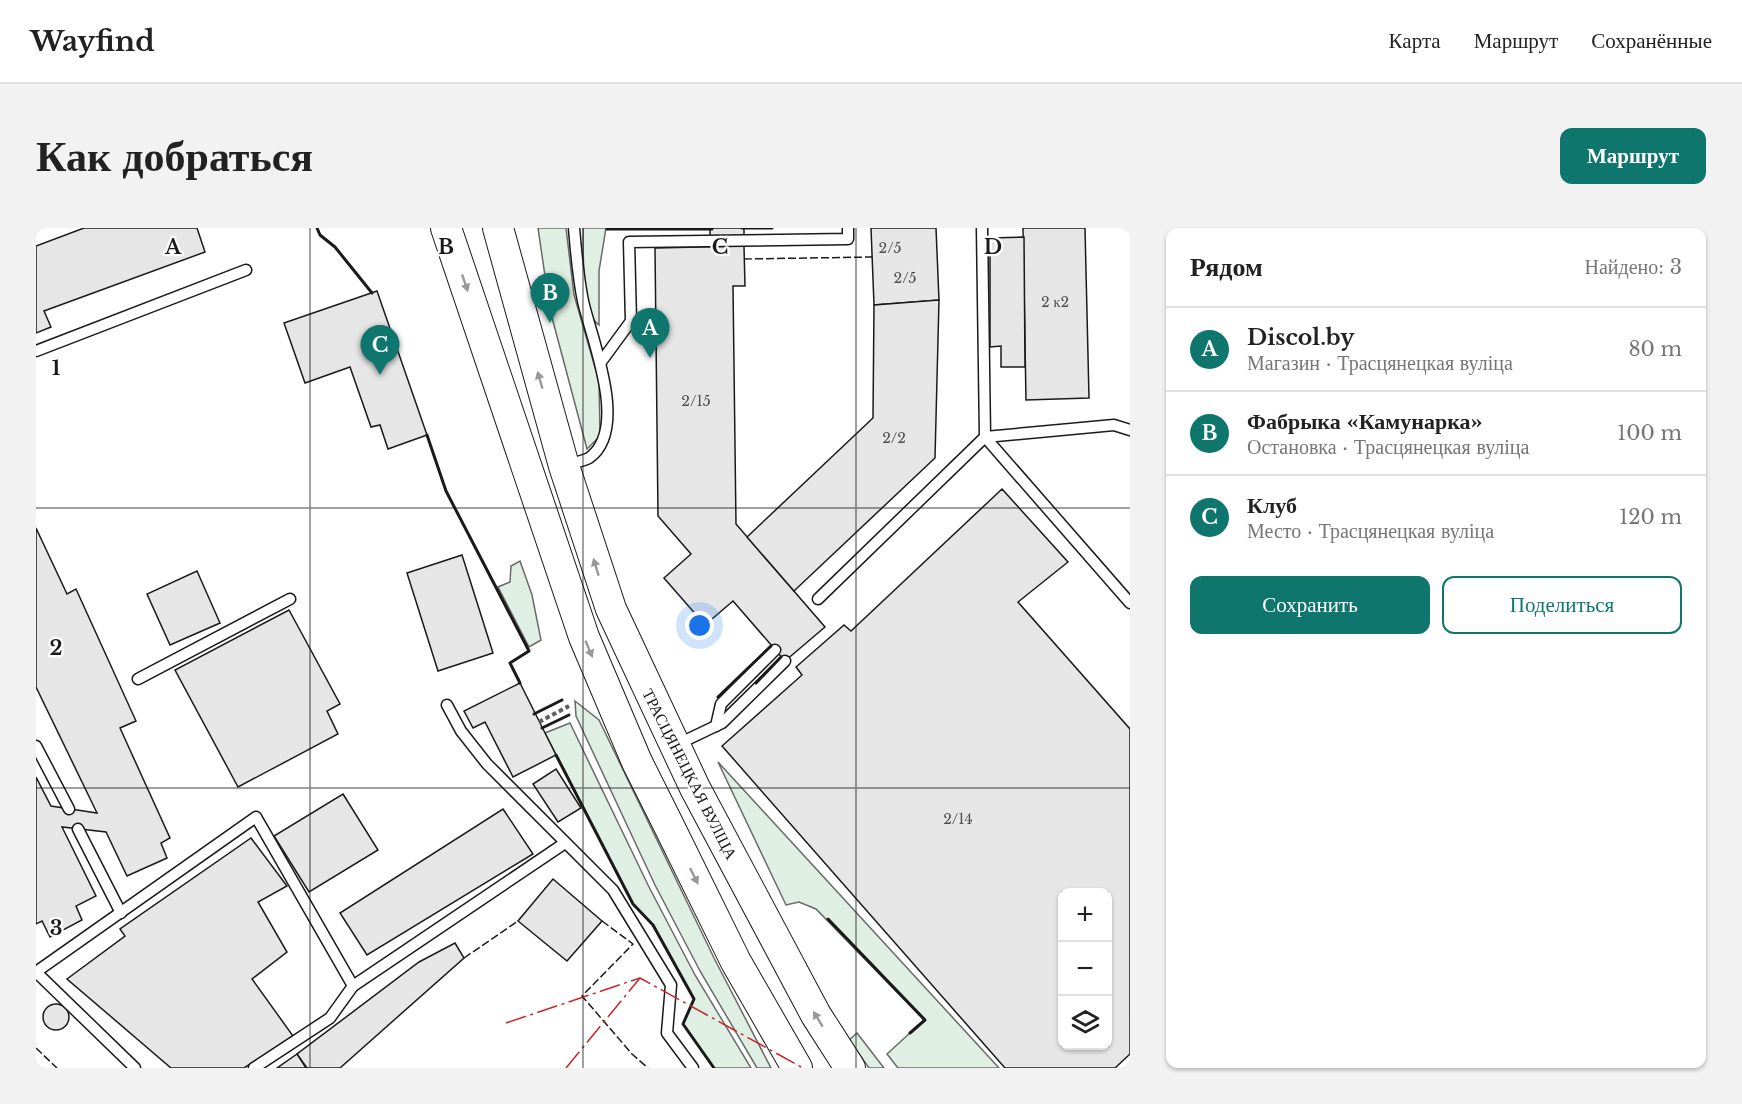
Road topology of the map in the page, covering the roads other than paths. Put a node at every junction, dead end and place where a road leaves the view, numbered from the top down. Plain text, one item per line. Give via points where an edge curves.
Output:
1 (446, 228) edge
2 (498, 228) edge
3 (574, 228) edge
4 (848, 228) edge
5 (982, 228) edge
6 (246, 270) dead end
7 (36, 351) edge
8 (601, 362) junction
9 (1130, 430) edge
10 (985, 437) junction
11 (564, 466) junction
12 (530, 478) junction
13 (1126, 590) edge
14 (290, 599) dead end
15 (818, 599) dead end
16 (1130, 603) edge
17 (775, 650) dead end
18 (785, 662) dead end
19 (138, 679) dead end
20 (447, 705) dead end
21 (716, 726) junction
22 (36, 746) edge
23 (673, 746) junction
24 (69, 809) dead end
25 (78, 829) dead end
26 (565, 843) junction
27 (121, 913) junction
28 (36, 972) edge
29 (353, 986) junction
30 (135, 1068) edge
31 (254, 1068) edge
32 (693, 1068) edge
33 (797, 1068) edge
34 (850, 1068) edge

1 -> 12 main road
11 -> 2 main road, ТРАСЦЯНЕЦКАЯ ВУЛІЦА
3 - 8 lane via 583,301
4 - 8 lane via 848,239 629,242 631,321
5 - 10 lane
6 - 7 lane
8 - 11 lane via 607,411 601,443 589,458
9 - 10 lane via 1114,425
10 - 13 lane
10 - 15 lane
11 - 12 main road
23 -> 11 main road, ТРАСЦЯНЕЦКАЯ ВУЛІЦА via 610,609
12 -> 33 main road via 584,637 637,762 736,962
13 - 16 lane
14 - 19 lane
17 - 21 lane via 721,704
18 - 21 lane
20 - 26 lane via 461,731 487,764
21 - 23 lane
22 - 24 lane
34 -> 23 main road, ТРАСЦЯНЕЦКАЯ ВУЛІЦА via 816,1015
25 - 27 lane
26 - 29 lane
26 - 32 lane via 613,890 671,985 667,1033
27 - 28 lane
27 - 29 lane via 256,818
28 - 30 lane
29 - 31 lane via 330,1018

